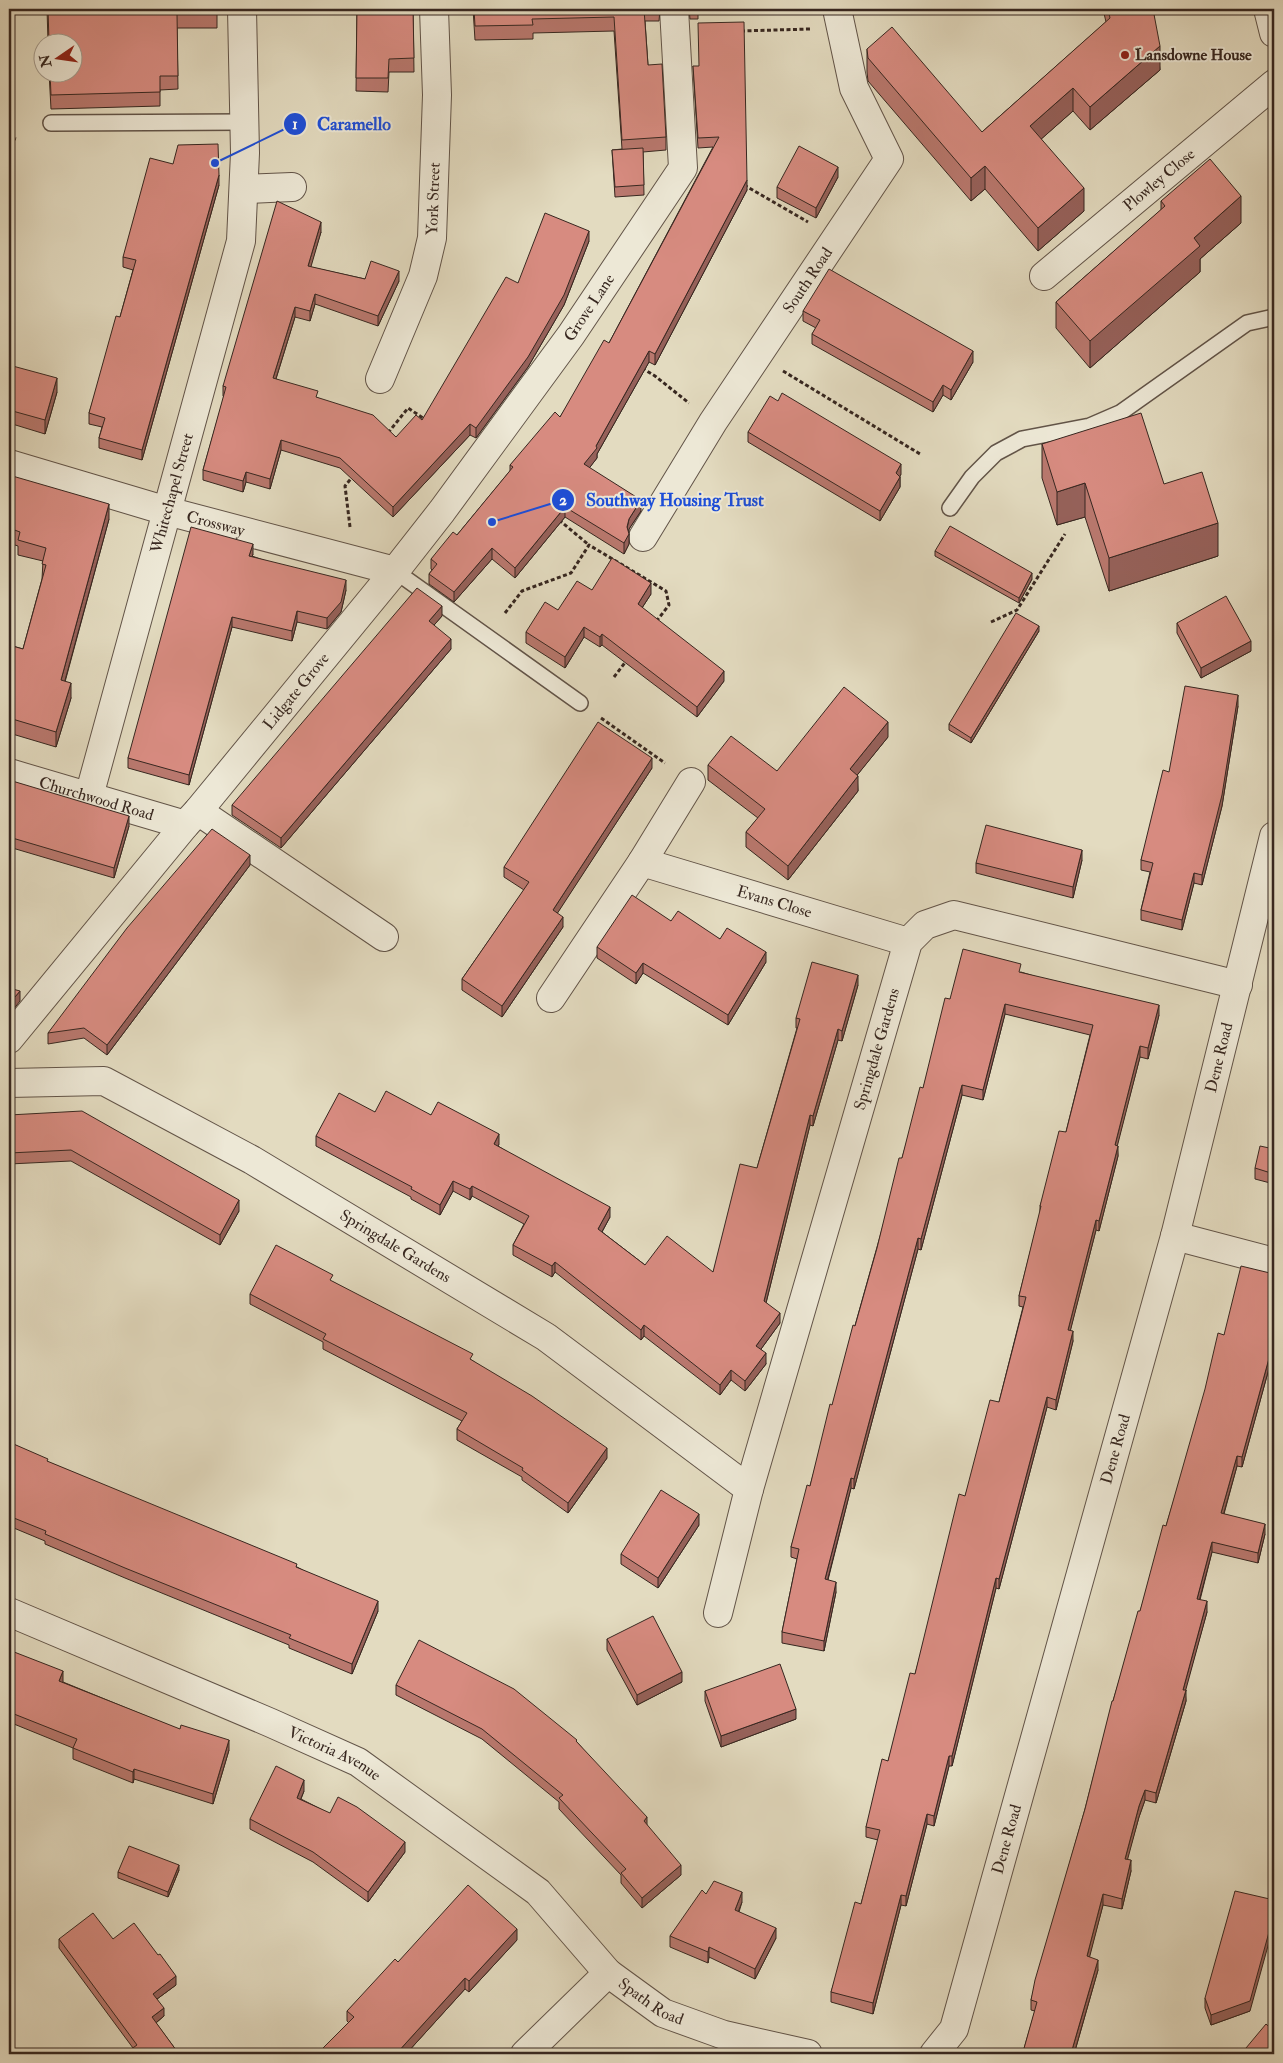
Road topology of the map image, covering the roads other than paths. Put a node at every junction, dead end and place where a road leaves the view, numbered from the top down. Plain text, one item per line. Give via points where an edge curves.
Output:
1 (242, 9) edge
2 (434, 9) edge
3 (674, 9) edge
4 (1268, 9) edge
5 (839, 19) edge
6 (1274, 33) edge
7 (1274, 84) edge
8 (244, 122) junction
9 (51, 123) dead end
10 (292, 188) dead end
11 (245, 189) junction
12 (1044, 276) dead end
13 (1274, 317) edge
14 (380, 379) dead end
15 (9, 464) edge
16 (950, 508) dead end
17 (167, 511) junction
18 (644, 537) dead end
19 (395, 571) junction
20 (580, 703) road end
21 (9, 773) edge
22 (691, 782) road end
23 (89, 796) junction
24 (191, 818) junction
25 (1274, 836) edge
26 (642, 862) junction
27 (384, 938) dead end
28 (908, 942) junction
29 (1238, 985) junction
30 (550, 998) dead end
31 (9, 1039) edge
32 (9, 1084) edge
33 (1175, 1236) junction
34 (1274, 1262) edge
35 (749, 1489) junction
36 (9, 1612) edge
37 (718, 1613) dead end
38 (608, 1973) junction
39 (525, 2054) edge
40 (808, 2054) edge
41 (934, 2054) edge

1 - 8 street, Whitechapel Street
2 - 14 street, York Street via 437,95 432,238 423,276
3 - 19 street, Grove Lane via 683,168 575,329
4 - 6 street
5 - 18 street, South Road via 854,88 889,159 713,422
7 - 12 street, Plowley Close
8 - 9 lane
8 - 11 street, Whitechapel Street
10 - 11 street
11 - 17 street, Whitechapel Street via 241,241
13 - 16 lane via 1247,323 1120,413 1090,426 1022,439 996,453 972,477
15 - 17 street, Crossway
17 - 19 street, Crossway
17 - 23 street, Whitechapel Street
19 - 20 lane
19 - 24 street, Lidgate Grove
21 - 23 street, Churchwood Road
22 - 26 street
23 - 24 street, Churchwood Road
24 - 27 street
24 - 31 street, Lidgate Grove
25 - 29 street, Dene Road
26 - 28 street, Evans Close
26 - 30 street
28 - 29 street, Springdale Gardens via 924,925 954,916
28 - 35 street, Springdale Gardens
29 - 33 street, Dene Road
32 - 35 street, Springdale Gardens via 104,1081 252,1160 546,1337
33 - 34 street
33 - 41 street, Dene Road via 954,2028
35 - 37 street, Springdale Gardens
36 - 38 street, Victoria Avenue via 358,1762 538,1892
38 - 39 street, Spath Road
38 - 40 street, Spath Road via 664,2013 724,2035

